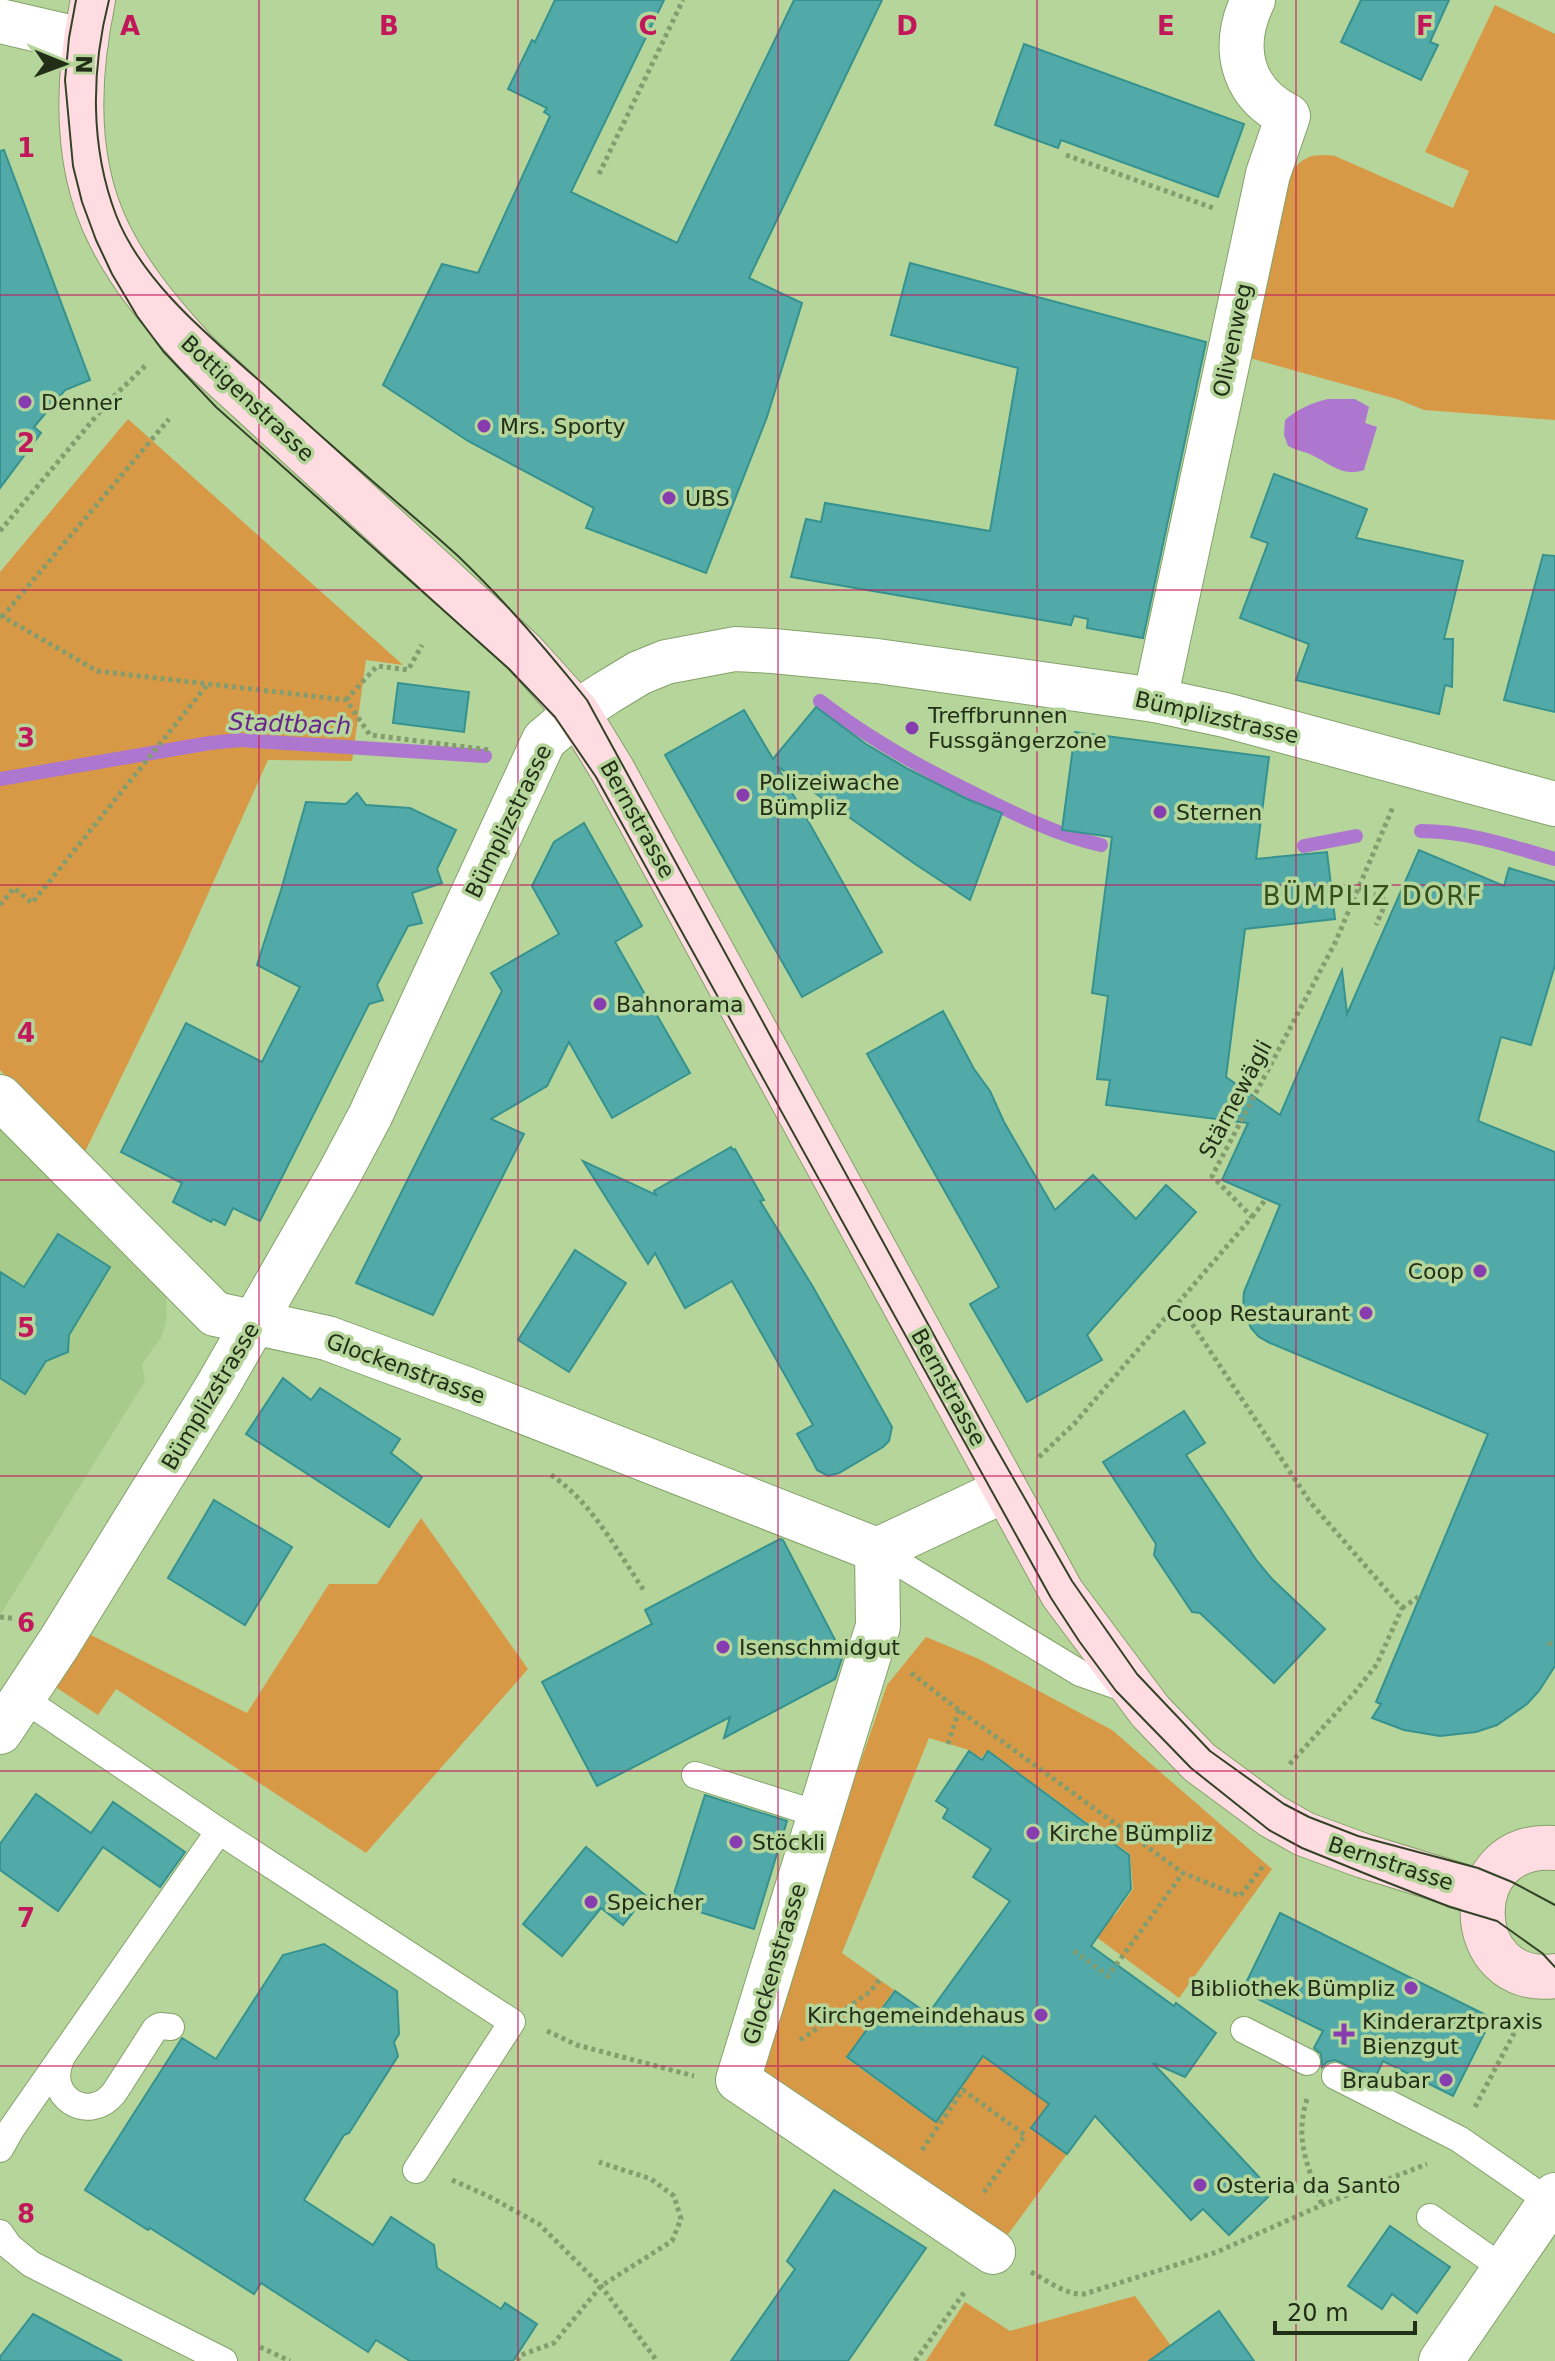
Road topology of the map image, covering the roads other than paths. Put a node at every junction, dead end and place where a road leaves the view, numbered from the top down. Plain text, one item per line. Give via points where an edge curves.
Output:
1 (1253, 0) edge
2 (0, 21) edge
3 (90, 21) edge
4 (1155, 700) junction
5 (577, 712) junction
6 (1555, 804) edge
7 (0, 1097) edge
8 (254, 1322) junction
9 (1005, 1490) junction
10 (877, 1550) junction
11 (1136, 1693) junction
12 (12, 1716) edge
13 (695, 1775) dead end
14 (820, 1815) junction
15 (219, 1831) junction
16 (1555, 1848) edge
17 (1484, 1893) junction
18 (1555, 1976) edge
19 (171, 2027) dead end
20 (1244, 2030) dead end
21 (61, 2059) junction
22 (1307, 2062) dead end
23 (1335, 2076) dead end
24 (0, 2149) edge
25 (416, 2170) road end
26 (1552, 2199) edge
27 (1430, 2217) dead end
28 (0, 2233) edge
29 (975, 2240) road end
30 (1504, 2269) junction
31 (224, 2361) edge
32 (1441, 2361) edge

1 - 4 street, Olivenweg via 1241,41 1243,66 1260,96 1288,116 1268,174
2 - 3 street
3 - 5 street, Bottigenstrasse via 81,94 87,161 109,235 147,295 209,364 524,653
4 - 5 street, Bümplizstrasse via 877,661 735,649 666,662
4 - 6 street, Bümplizstrasse
5 - 8 street, Bümplizstrasse via 544,740 370,1116
5 - 9 street, Bernstrasse
7 - 8 street, Glockenstrasse via 215,1314
8 - 10 street, Glockenstrasse via 327,1338
8 - 12 street, Bümplizstrasse
9 - 10 street
9 - 11 street, Bernstrasse via 1062,1593
10 - 11 lane, Glockenstrasse via 1080,1673
10 - 14 street, Glockenstrasse via 878,1626
11 - 17 street, Bernstrasse via 1199,1762 1272,1816 1316,1838
12 - 15 lane
13 - 14 lane
14 - 29 street, Glockenstrasse via 738,2080
15 - 21 lane
15 - 25 lane via 512,2022
16 - 17 street, Bernstrasse via 1533,1848 1512,1857
17 - 18 street, Bernstrasse via 1482,1923 1496,1954 1520,1972
19 - 21 lane via 155,2029 114,2093 94,2106 71,2102 61,2092 56,2076
20 - 22 lane
21 - 24 lane
23 - 26 lane via 1459,2139
26 - 30 street
27 - 30 lane
28 - 31 lane via 31,2264
30 - 32 street

